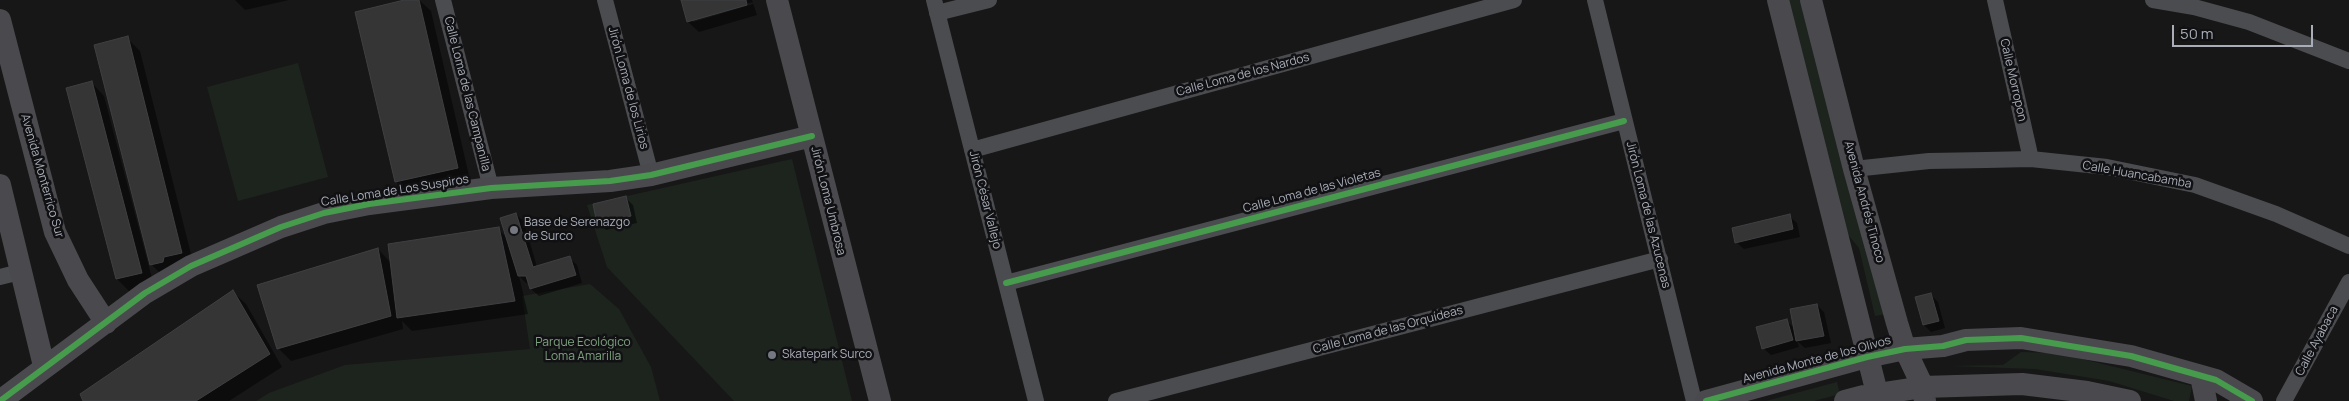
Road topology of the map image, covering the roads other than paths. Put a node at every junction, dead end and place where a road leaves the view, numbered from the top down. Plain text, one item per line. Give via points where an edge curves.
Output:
1 (443, 0) edge
2 (605, 0) edge
3 (777, 0) edge
4 (989, 0) edge
5 (1514, 0) edge
6 (1595, 0) edge
7 (1778, 0) edge
8 (1811, 0) edge
9 (1995, 0) edge
10 (2154, 0) edge
11 (936, 7) edge
12 (0, 20) edge
13 (2349, 61) edge
14 (1624, 121) junction
15 (812, 136) junction
16 (972, 150) junction
17 (2031, 159) junction
18 (1854, 169) junction
19 (651, 176) junction
20 (0, 184) edge
21 (491, 188) junction
22 (2349, 246) edge
23 (1660, 259) junction
24 (10, 274) edge
25 (2349, 282) edge
26 (1006, 283) junction
27 (106, 323) junction
28 (1905, 349) junction
29 (1868, 357) junction
30 (44, 366) junction
31 (2201, 376) junction
32 (1924, 394) edge
33 (1878, 397) edge
34 (0, 401) edge
35 (880, 401) edge
36 (1036, 401) edge
37 (1116, 401) edge
38 (1694, 401) edge
39 (1706, 401) edge
40 (1845, 401) edge
41 (2130, 401) edge
42 (2206, 401) edge
43 (2252, 401) edge
44 (2284, 401) edge

1 - 21 street, Calle Loma de las Campanilla
2 - 19 street, Jirón Loma de los Lirios
3 - 15 street, Jirón Loma Umbrosa
4 - 11 street
5 - 16 street, Calle Loma de los Nardos
6 - 14 street, Jirón Loma de las Azucenas
7 - 29 street
8 - 18 street, Avenida Andrés Tinoco
9 - 17 street, Calle Morropon
10 - 13 street via 2249,22
11 - 16 street, Jirón César Vallejo
12 - 27 street, Avenida Monterrico Sur via 55,232 78,280
14 - 23 street, Jirón Loma de las Azucenas
14 - 26 street, Calle Loma de las Violetas
15 - 19 street, Calle Loma de Los Suspiros
15 - 35 street, Jirón Loma Umbrosa
16 - 26 street, Jirón César Vallejo
17 - 18 street, Calle Huancabamba via 1929,160
17 - 22 street, Calle Huancabamba via 2107,167 2195,185 2276,214
18 - 28 street, Avenida Andrés Tinoco
19 - 21 street, Calle Loma de Los Suspiros
20 - 24 street
21 - 27 street, Calle Loma de Los Suspiros via 324,212 281,227 191,266 145,293
23 - 37 street, Calle Loma de las Orquídeas
23 - 38 street, Jirón Loma de las Azucenas
24 - 30 street
25 - 44 street, Calle Ayabaca
26 - 36 street, Jirón César Vallejo
27 - 30 street, Calle Loma de Los Suspiros
28 - 29 street, Avenida Monte de los Olivos
28 - 31 street, Avenida Monte de los Olivos via 1943,346 1966,340 2021,338 2131,356
28 - 32 street, Avenida Andrés Tinoco
29 - 33 street
29 - 39 street, Avenida Monte de los Olivos
30 - 34 street, Calle Loma de Los Suspiros
31 - 42 street
31 - 43 street, Avenida Monte de los Olivos via 2216,380
32 - 33 street
32 - 41 street via 2022,384
33 - 40 street

